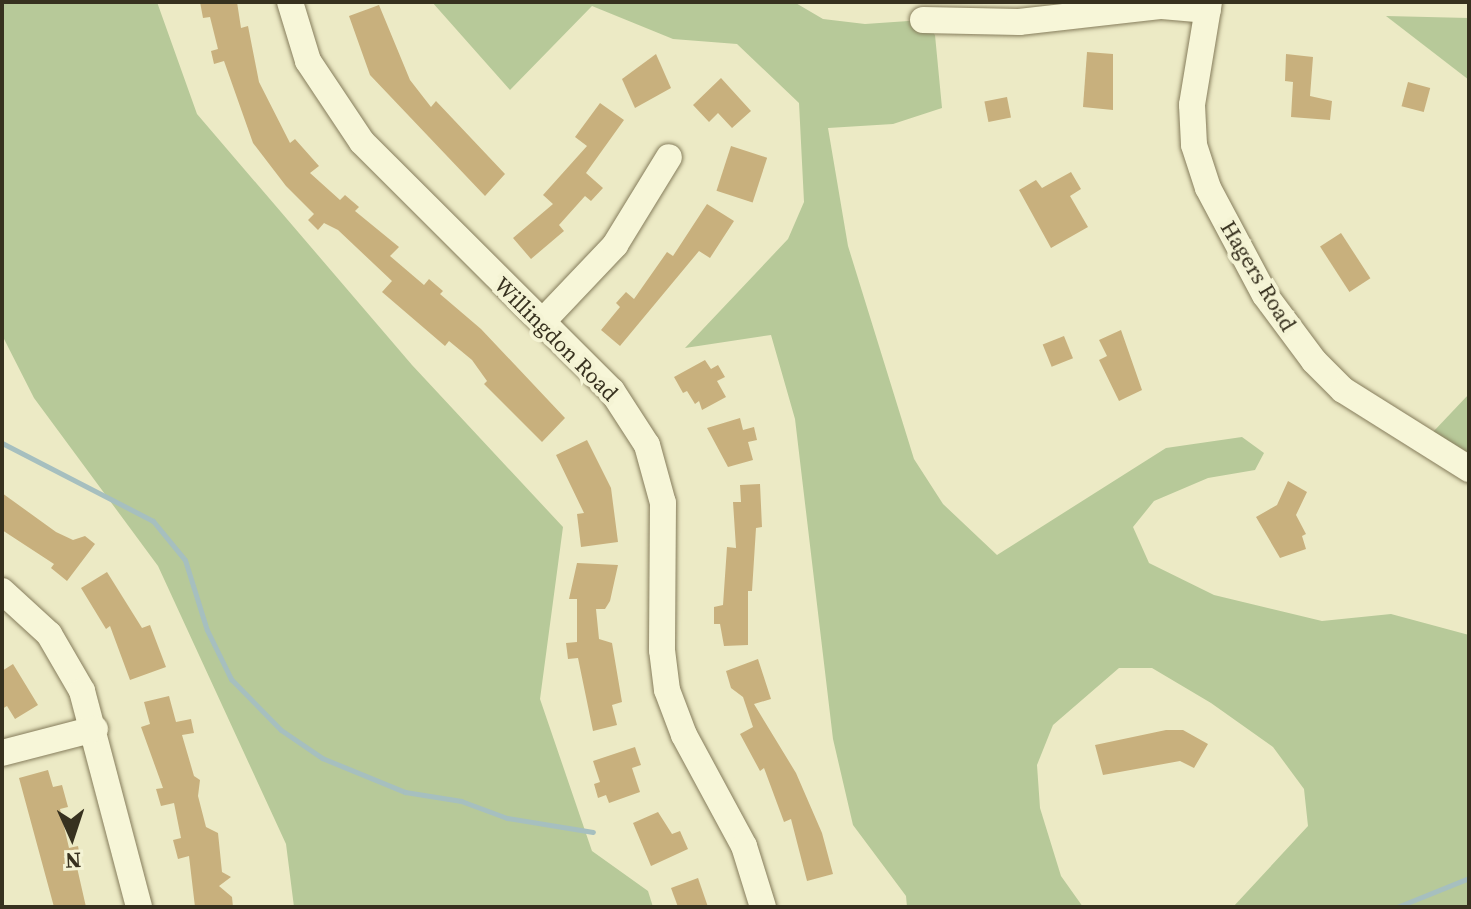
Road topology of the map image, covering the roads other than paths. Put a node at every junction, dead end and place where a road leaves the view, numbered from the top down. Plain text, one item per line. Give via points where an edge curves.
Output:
1 (290, 2) edge
2 (1208, 6) edge
3 (923, 20) dead end
4 (669, 157) dead end
5 (543, 321) junction
6 (1469, 469) edge
7 (2, 591) edge
8 (95, 729) junction
9 (2, 753) edge
10 (139, 907) edge
11 (763, 907) edge

1 - 5 street, Willingdon Road via 308,61 362,142
2 - 3 street via 1019,22
2 - 6 street, Hagers Road via 1192,105 1194,145 1208,188 1265,295 1314,361 1343,390
4 - 5 street via 615,245
5 - 11 street, Willingdon Road via 612,391 647,445 663,503 662,650 667,690 684,735 744,846
7 - 8 street via 64,653
8 - 9 street
8 - 10 street

